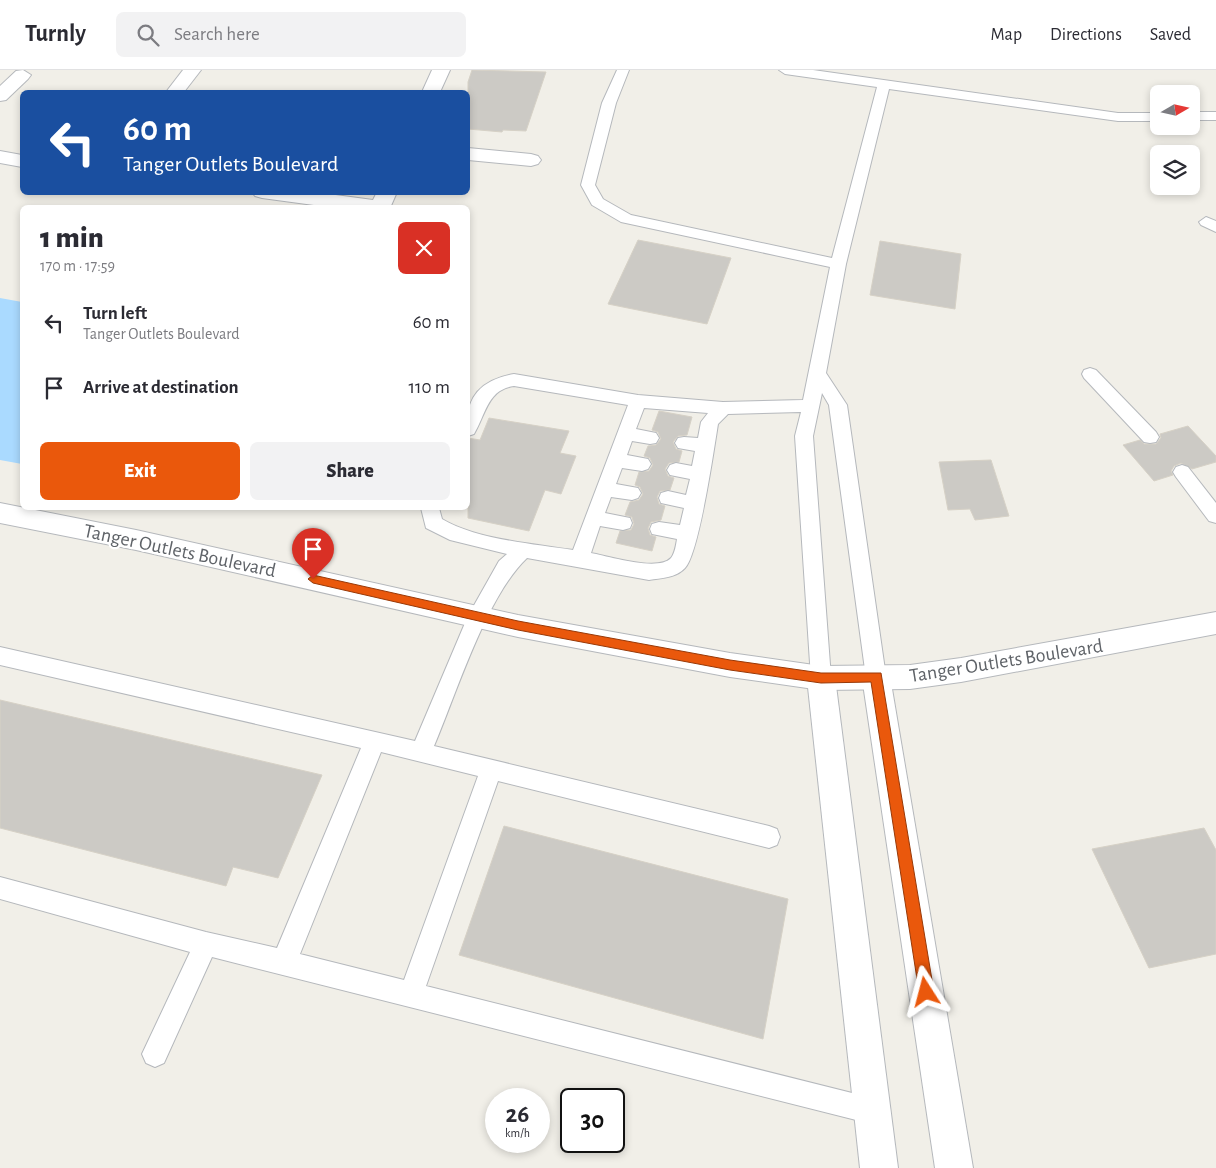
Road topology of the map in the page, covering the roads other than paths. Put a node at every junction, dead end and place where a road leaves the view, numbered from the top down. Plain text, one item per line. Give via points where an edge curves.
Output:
1 (192, 70) edge
2 (441, 70) edge
3 (623, 70) edge
4 (785, 70) edge
5 (22, 75) dead end
6 (884, 84) junction
7 (177, 90) edge
8 (432, 90) edge
9 (0, 96) edge
10 (1200, 116) edge
11 (1216, 116) edge
12 (1150, 117) edge
13 (470, 154) edge
14 (0, 157) edge
15 (20, 160) edge
16 (532, 160) dead end
17 (286, 195) edge
18 (364, 205) edge
19 (838, 264) junction
20 (818, 373) junction
21 (1090, 374) dead end
22 (638, 401) junction
23 (811, 406) junction
24 (724, 408) junction
25 (470, 426) edge
26 (626, 433) junction
27 (1150, 437) dead end
28 (650, 438) dead end
29 (684, 443) dead end
30 (706, 446) junction
31 (616, 460) junction
32 (642, 464) dead end
33 (676, 470) dead end
34 (1182, 472) dead end
35 (700, 474) junction
36 (605, 489) junction
37 (632, 493) dead end
38 (668, 498) dead end
39 (694, 503) junction
40 (430, 510) edge
41 (0, 513) edge
42 (1214, 514) edge
43 (594, 518) junction
44 (623, 523) dead end
45 (658, 529) dead end
46 (688, 534) junction
47 (523, 550) junction
48 (579, 558) junction
49 (478, 616) junction
50 (1216, 623) edge
51 (0, 656) edge
52 (876, 677) junction
53 (821, 678) junction
54 (374, 742) junction
55 (421, 752) junction
56 (491, 769) junction
57 (769, 837) dead end
58 (0, 888) edge
59 (206, 944) junction
60 (284, 962) junction
61 (411, 994) junction
62 (155, 1054) dead end
63 (872, 1111) junction
64 (879, 1168) edge
65 (954, 1168) edge

1 - 7 street
2 - 8 street
3 - 19 lane via 609,103 588,185 597,202 626,219
4 - 6 lane
5 - 9 street
6 - 12 lane via 1118,117
6 - 19 lane
10 - 11 lane
13 - 16 street
14 - 15 street
17 - 18 street
19 - 20 lane
20 - 23 lane
20 - 52 lane via 838,405
21 - 27 lane
22 - 24 lane
22 - 25 lane via 514,380 499,381 487,389
22 - 26 lane
23 - 24 lane
23 - 53 lane via 804,436
24 - 30 lane via 710,422
26 - 28 lane
26 - 31 lane
29 - 30 lane
30 - 35 lane
31 - 32 lane
31 - 36 lane
33 - 35 lane
34 - 42 lane
35 - 39 lane
36 - 37 lane
36 - 43 lane
38 - 39 lane
39 - 46 lane
40 - 47 lane via 433,523 450,533
41 - 49 street, Tanger Outlets Boulevard
43 - 44 lane
43 - 48 lane
45 - 46 lane
46 - 48 lane via 678,563 666,570 649,572
47 - 48 lane
47 - 49 lane via 506,566
49 - 53 street, Tanger Outlets Boulevard via 730,665
49 - 55 lane
50 - 52 street, Tanger Outlets Boulevard via 961,670 910,677
51 - 54 lane
52 - 53 street, Tanger Outlets Boulevard
52 - 65 street
53 - 63 street
54 - 55 lane
54 - 60 lane
55 - 56 lane
56 - 57 lane
56 - 61 lane
58 - 59 lane
59 - 60 lane
59 - 62 lane
60 - 61 lane
61 - 63 lane
63 - 64 street

